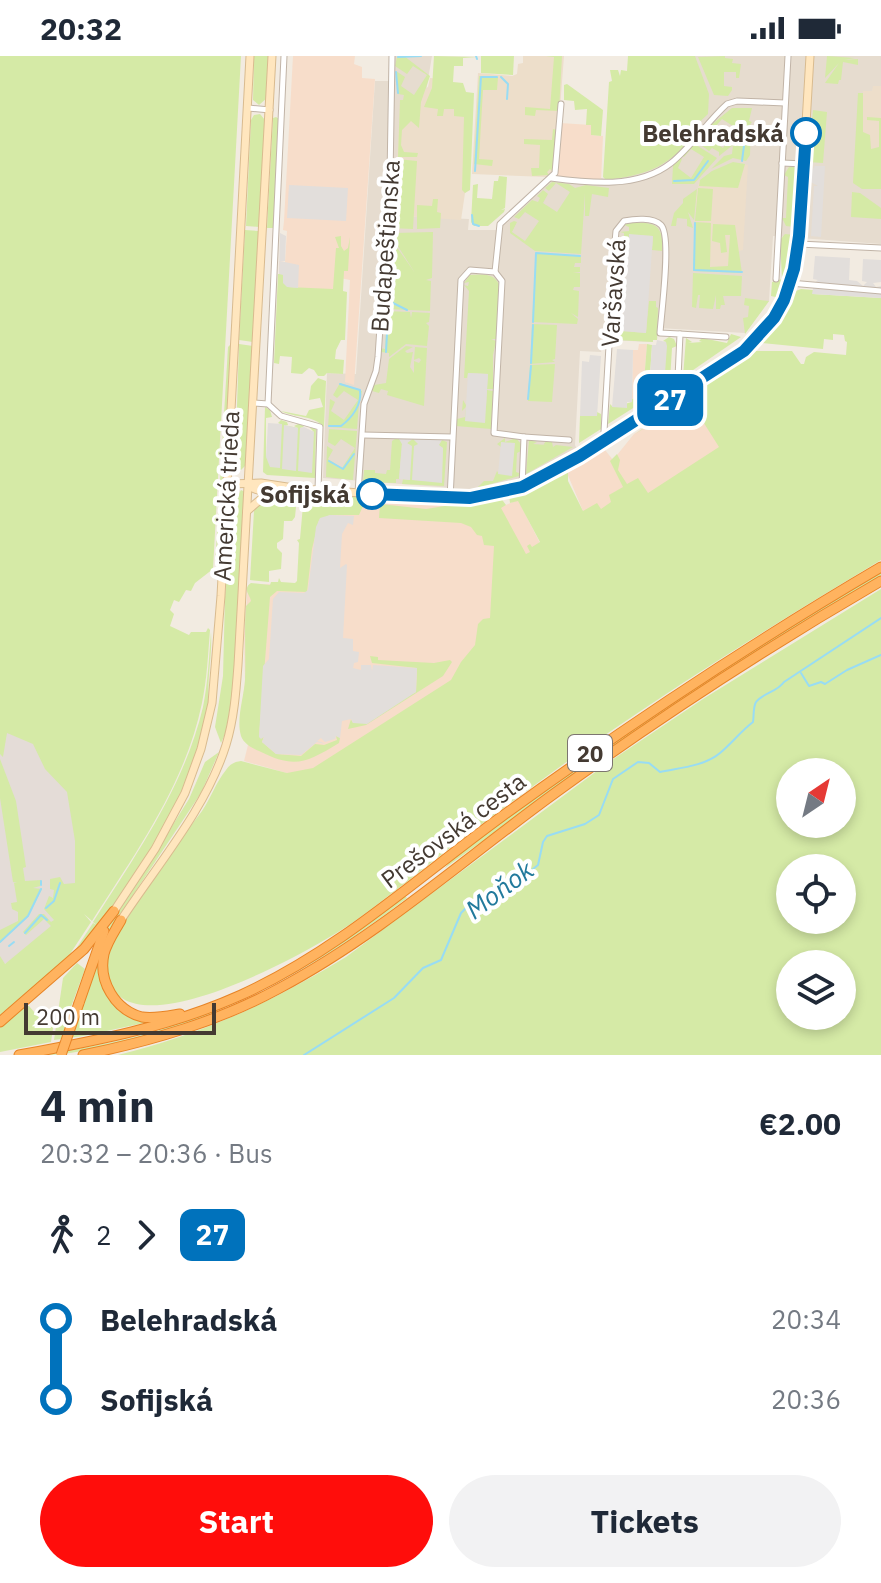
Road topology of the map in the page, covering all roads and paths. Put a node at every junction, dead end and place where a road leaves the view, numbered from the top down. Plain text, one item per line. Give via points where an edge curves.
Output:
1 (250, 56) edge
2 (272, 56) edge
3 (284, 56) edge
4 (392, 56) edge
5 (788, 56) edge
6 (810, 56) edge
7 (785, 103) junction
8 (561, 104) dead end
9 (248, 108) junction
10 (270, 110) junction
11 (782, 163) junction
12 (804, 164) junction
13 (551, 178) junction
14 (799, 244) junction
15 (881, 248) edge
16 (495, 272) junction
17 (776, 279) dead end
18 (790, 283) junction
19 (881, 291) edge
20 (680, 334) junction
21 (726, 337) dead end
22 (684, 391) junction
23 (253, 403) junction
24 (268, 404) junction
25 (363, 435) junction
26 (452, 437) junction
27 (524, 437) junction
28 (608, 439) junction
29 (569, 440) dead end
30 (250, 462) junction
31 (227, 484) junction
32 (248, 485) junction
33 (268, 487) junction
34 (522, 487) junction
35 (318, 490) junction
36 (358, 493) junction
37 (450, 498) junction
38 (247, 511) junction
39 (881, 567) edge
40 (881, 581) edge
41 (114, 911) junction
42 (121, 920) junction
43 (93, 963) junction
44 (199, 1012) junction
45 (0, 1022) edge
46 (19, 1055) edge
47 (61, 1055) edge
48 (83, 1055) edge

1 - 9 street, Americká trieda
2 - 10 street, Americká trieda
3 - 24 street
4 - 25 street, Budapeštianska via 378,357 364,404
5 - 7 street
6 - 12 street
7 - 11 street
7 - 13 street via 729,103 675,160 627,180
8 - 13 street
9 - 10 street
9 - 31 street, Americká trieda
10 - 23 street, Americká trieda
11 - 12 street
11 - 17 street
12 - 14 street
13 - 16 street via 500,224
14 - 15 street
14 - 18 street
16 - 26 street via 470,270 461,280
16 - 27 street via 503,284 494,433
18 - 19 street
18 - 22 street via 774,318 753,344
20 - 21 street, Varšavská
20 - 22 street via 678,378
20 - 28 street, Varšavská via 660,333 664,230 653,221 624,221 615,236 604,432
22 - 28 street
23 - 24 street, Americká trieda
23 - 30 street, Americká trieda
24 - 35 street, Americká trieda via 281,416 321,428
25 - 26 street
25 - 36 street, Budapeštianska
26 - 37 street
27 - 29 street
27 - 34 street
28 - 34 street
30 - 32 street, Americká trieda
30 - 33 street
31 - 32 street
31 - 41 street, Americká trieda via 216,669 205,735 177,809
32 - 33 street
32 - 38 street, Americká trieda
33 - 35 street
33 - 38 street
34 - 37 street via 487,497
35 - 36 street
36 - 37 street
38 - 42 street, Americká trieda via 236,695 226,746 200,800
39 - 44 highway, Prešovská cesta / 20 via 634,723 345,936 272,979
40 - 48 highway, Prešovská cesta / 20 via 620,746 319,966 199,1024
41 - 43 highway
41 - 45 highway via 84,949
42 - 43 highway
42 - 44 highway via 103,959 106,982 118,1004 151,1018
43 - 47 highway, bridge
44 - 46 highway, Prešovská cesta / 20 via 107,1039

